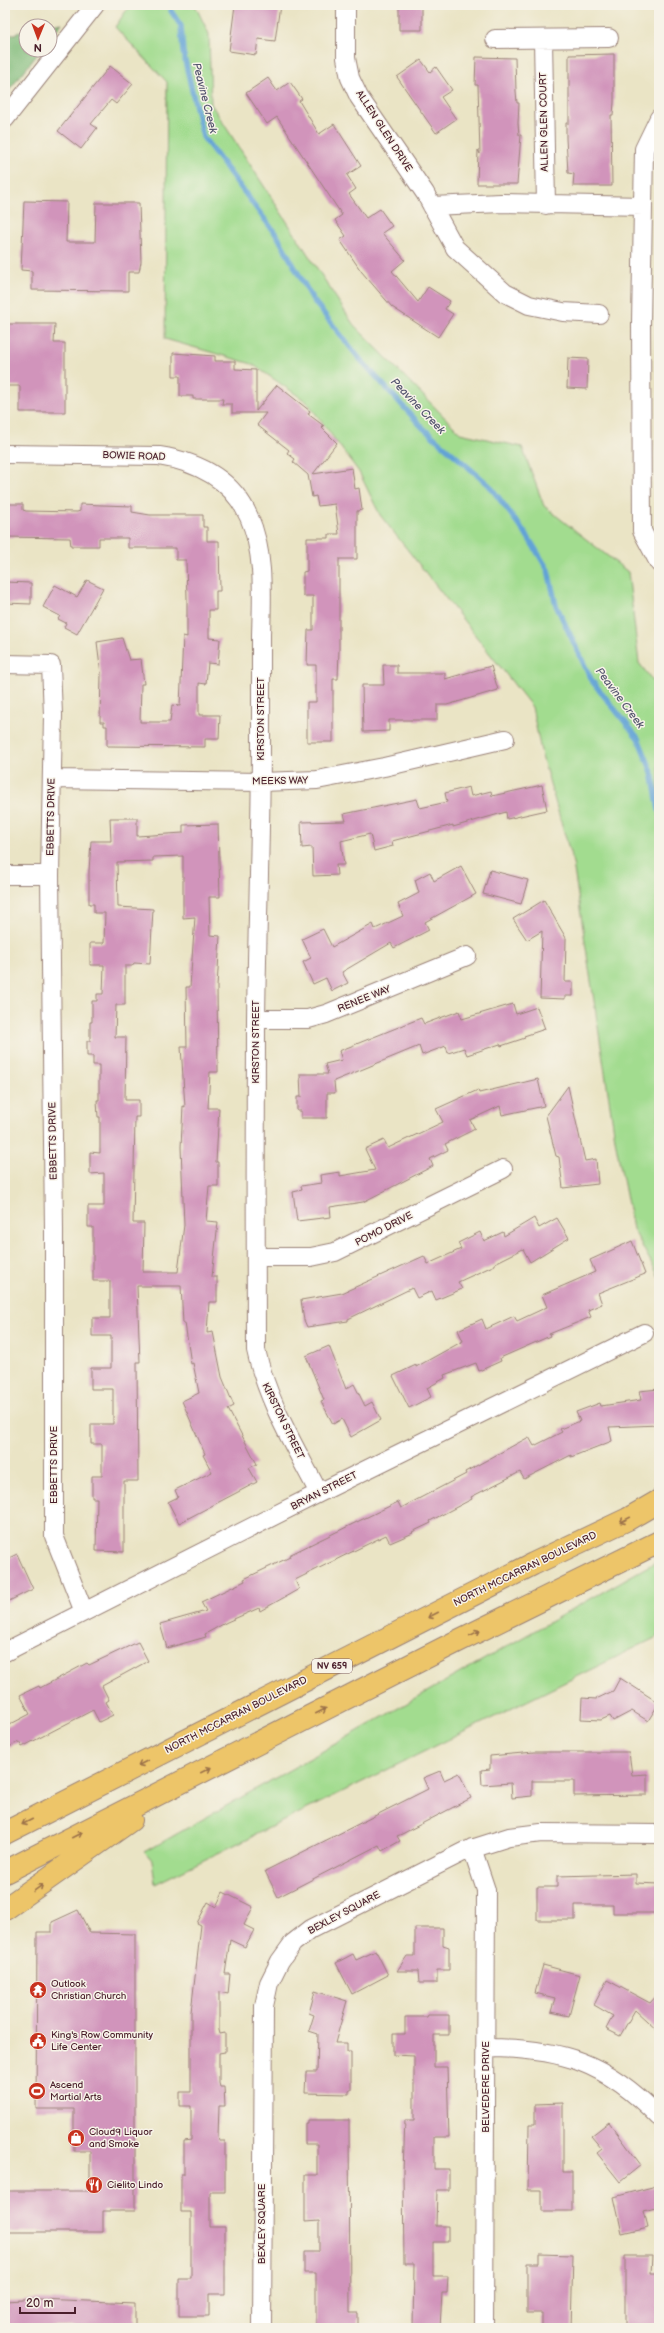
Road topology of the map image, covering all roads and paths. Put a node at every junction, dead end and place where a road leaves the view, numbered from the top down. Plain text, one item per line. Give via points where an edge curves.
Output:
1 (95, 5) edge
2 (346, 5) edge
3 (609, 38) dead end
4 (495, 39) dead end
5 (543, 39) junction
6 (659, 118) edge
7 (5, 119) edge
8 (546, 205) junction
9 (432, 206) junction
10 (643, 206) junction
11 (599, 314) dead end
12 (5, 454) edge
13 (659, 563) edge
14 (262, 578) joint
15 (5, 664) edge
16 (505, 739) dead end
17 (52, 779) junction
18 (261, 782) junction
19 (5, 875) edge
20 (50, 875) junction
21 (467, 956) dead end
22 (256, 1019) junction
23 (503, 1169) dead end
24 (256, 1257) junction
25 (644, 1333) dead end
26 (319, 1493) junction
27 (659, 1501) edge
28 (659, 1542) edge
29 (84, 1612) junction
30 (5, 1652) edge
31 (186, 1780) junction
32 (5, 1833) edge
33 (659, 1834) edge
34 (472, 1848) junction
35 (5, 1872) edge
36 (5, 1909) edge
37 (486, 2048) junction
38 (659, 2117) edge
39 (262, 2328) edge
40 (484, 2328) edge

1 - 7 street
2 - 9 street, ALLEN GLEN DRIVE via 346,58 350,78 359,96
3 - 5 street
4 - 5 street
5 - 8 street, ALLEN GLEN COURT
6 - 10 street via 644,149
8 - 9 street via 501,203
8 - 10 street
9 - 11 street, ALLEN GLEN DRIVE via 454,248 505,293 529,305 563,312
10 - 13 street via 642,531
12 - 14 street, BOWIE ROAD via 159,456 181,459 201,467 220,479 236,495 249,517 255,535
14 - 18 street, KIRSTON STREET
15 - 17 street, EBBETTS DRIVE via 51,665
16 - 18 street, MEEKS WAY via 316,780
17 - 18 street, MEEKS WAY
17 - 20 street, EBBETTS DRIVE
18 - 22 street, KIRSTON STREET
19 - 20 street
20 - 29 street, EBBETTS DRIVE via 54,1536
21 - 22 street, RENEE WAY via 326,1014 308,1019
22 - 24 street, KIRSTON STREET
23 - 24 street, POMO DRIVE via 335,1252 311,1257
24 - 26 street, KIRSTON STREET via 256,1350 261,1374
25 - 26 street, BRYAN STREET
26 - 29 street, BRYAN STREET
27 -> 32 main road, NORTH MCCARRAN BOULEVARD / NV 659 via 628,1519 533,1564
31 -> 28 main road
29 - 30 street, BRYAN STREET
35 -> 31 main road
36 -> 31 main road
33 - 34 street, BEXLEY SQUARE via 541,1833 509,1837
34 - 37 street, BELVEDERE DRIVE via 486,1890
34 - 39 street, BEXLEY SQUARE via 311,1929 293,1944 280,1961 269,1983 264,2006
37 - 38 street via 536,2050 588,2064 615,2078 639,2096
37 - 40 street, BELVEDERE DRIVE

